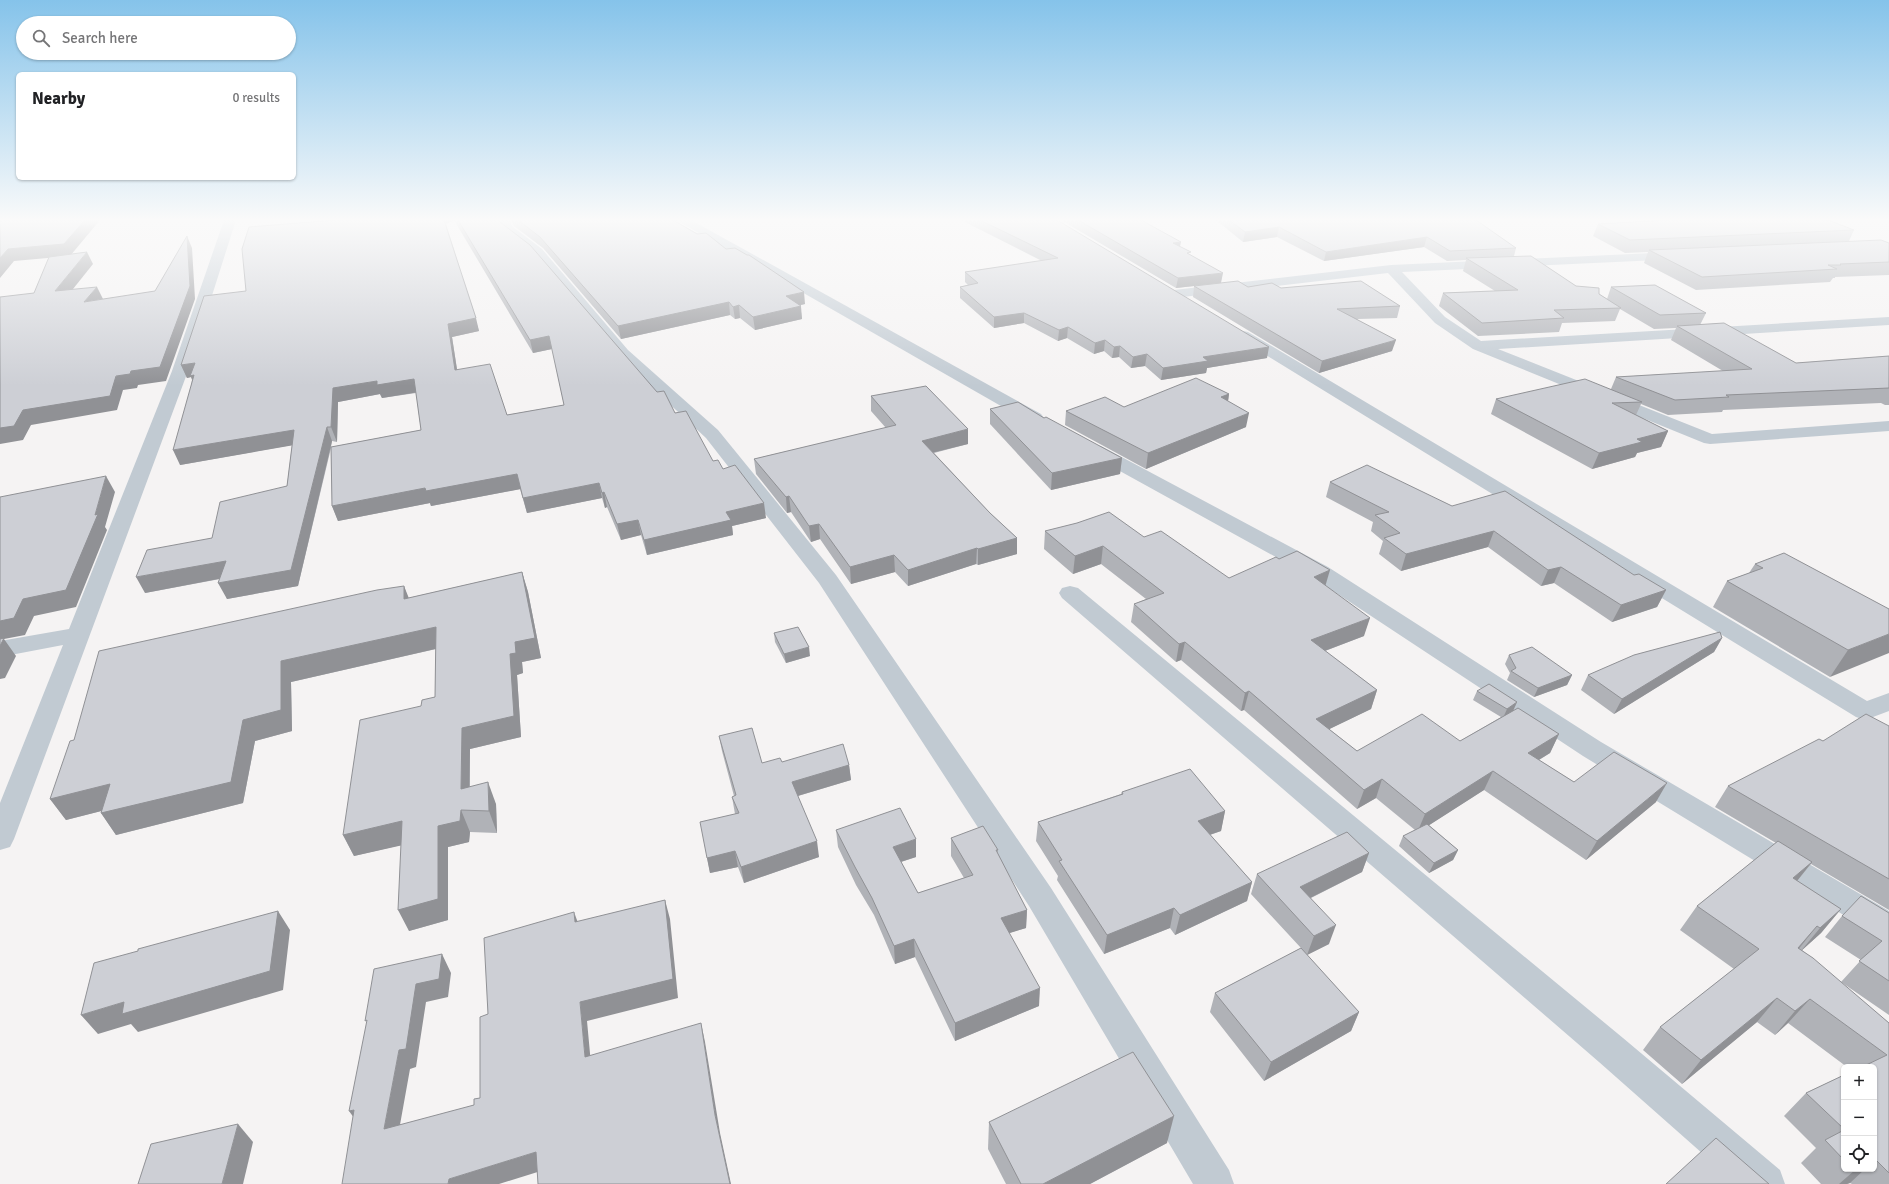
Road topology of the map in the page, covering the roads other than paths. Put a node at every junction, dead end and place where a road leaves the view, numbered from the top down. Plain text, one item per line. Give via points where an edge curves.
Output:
1 (212, 275) edge
2 (558, 275) edge
3 (781, 275) edge
4 (1324, 275) edge
5 (1397, 275) edge
6 (1201, 310) edge
7 (1889, 321) edge
8 (1229, 327) edge
9 (1478, 346) junction
10 (1889, 426) edge
11 (1053, 428) edge
12 (1080, 442) edge
13 (1070, 593) dead end
14 (78, 635) junction
15 (0, 650) edge
16 (1889, 702) edge
17 (0, 839) edge
18 (1889, 927) edge
19 (1215, 1184) edge
20 (1766, 1184) edge

1 - 14 street via 180,371
2 - 19 street via 624,353 712,434 828,580 1040,897
3 - 11 street
4 - 6 street via 1167,290
5 - 9 street via 1440,320
7 - 9 street
8 - 16 street via 1865,711
9 - 10 street via 1710,439
12 - 18 street via 1320,572 1592,749
13 - 20 street
14 - 15 street
14 - 17 street

